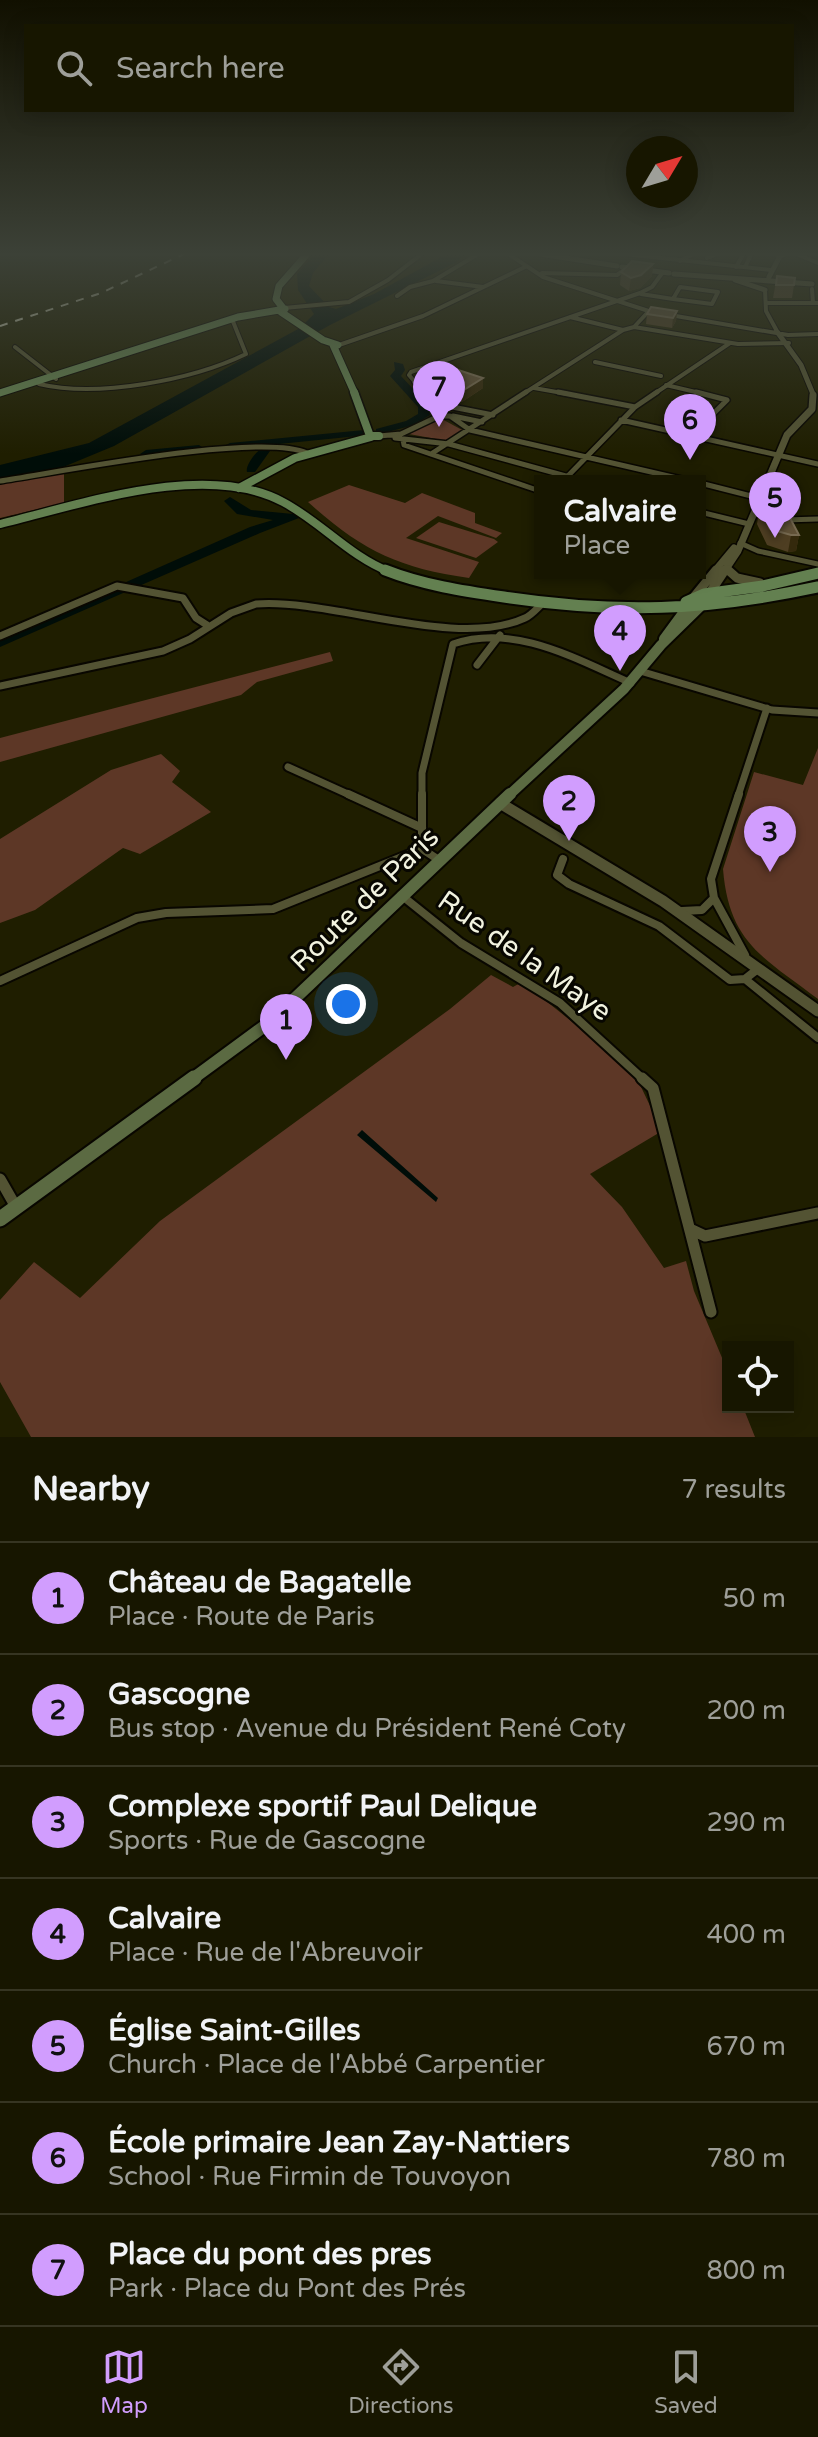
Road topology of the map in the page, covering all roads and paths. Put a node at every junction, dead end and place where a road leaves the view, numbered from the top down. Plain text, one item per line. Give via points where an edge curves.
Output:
1 (233, 320) joint
2 (296, 320) edge
3 (412, 320) edge
4 (558, 320) edge
5 (580, 320) edge
6 (640, 320) edge
7 (693, 320) edge
8 (770, 320) edge
9 (720, 325) junction
10 (634, 327) junction
11 (623, 330) junction
12 (778, 333) junction
13 (706, 334) junction
14 (818, 334) edge
15 (694, 337) junction
16 (716, 340) junction
17 (730, 343) junction
18 (789, 343) junction
19 (15, 347) dead end
20 (337, 348) junction
21 (595, 362) dead end
22 (661, 376) dead end
23 (56, 379) junction
24 (414, 382) junction
25 (39, 384) junction
26 (666, 385) junction
27 (534, 388) junction
28 (0, 393) edge
29 (701, 394) junction
30 (815, 394) edge
31 (695, 399) dead end
32 (431, 404) junction
33 (635, 407) junction
34 (493, 415) junction
35 (450, 416) junction
36 (431, 417) junction
37 (621, 420) junction
38 (482, 422) junction
39 (470, 430) junction
40 (692, 435) junction
41 (376, 436) junction
42 (404, 436) junction
43 (449, 444) junction
44 (307, 453) junction
45 (431, 454) junction
46 (778, 455) junction
47 (587, 456) junction
48 (818, 464) edge
49 (273, 468) junction
50 (552, 475) edge
51 (569, 475) edge
52 (665, 475) edge
53 (261, 480) junction
54 (0, 481) edge
55 (706, 485) edge
56 (244, 489) junction
57 (534, 489) edge
58 (269, 495) junction
59 (759, 498) junction
60 (706, 513) edge
61 (764, 519) edge
62 (777, 520) edge
63 (751, 521) junction
64 (817, 521) edge
65 (0, 524) edge
66 (740, 543) junction
67 (818, 564) edge
68 (727, 569) junction
69 (818, 573) edge
70 (788, 581) junction
71 (818, 587) edge
72 (544, 602) junction
73 (697, 603) junction
74 (578, 606) junction
75 (668, 607) junction
76 (679, 614) junction
77 (207, 625) junction
78 (500, 635) junction
79 (0, 636) edge
80 (661, 645) junction
81 (477, 665) dead end
82 (640, 671) junction
83 (631, 683) junction
84 (0, 686) edge
85 (767, 708) junction
86 (818, 713) edge
87 (288, 767) dead end
88 (500, 803) junction
89 (422, 828) junction
90 (422, 849) junction
91 (563, 859) dead end
92 (439, 860) junction
93 (401, 895) junction
94 (714, 898) junction
95 (681, 911) junction
96 (745, 955) junction
97 (760, 966) junction
98 (745, 979) junction
99 (0, 981) edge
100 (818, 1011) edge
101 (818, 1038) edge
102 (0, 1179) edge
103 (16, 1207) junction
104 (818, 1213) edge
105 (0, 1219) edge
106 (690, 1229) junction
107 (711, 1312) dead end

1 - 23 main road
1 - 25 street via 246,352 215,369 175,378 53,389
2 - 20 main road
3 - 20 street
4 - 24 street via 418,369 409,375
5 - 11 street
6 - 10 street
7 - 9 street
8 - 12 street
9 - 12 street
9 - 13 street
10 - 11 street
10 - 15 street
11 - 27 street
12 - 14 street
12 - 18 street
13 - 15 street
13 - 16 street
15 - 16 street
16 - 17 street
17 - 18 street
17 - 26 street
18 - 30 street
19 - 23 street
20 - 41 main road
21 - 22 street
23 - 25 main road
24 - 32 street
24 - 32 street via 440,390
25 - 28 main road
26 - 29 street
26 - 33 street
27 - 33 street
27 - 34 street
29 - 31 street
29 - 40 street via 727,400
30 - 46 street via 812,409 787,435
32 - 34 street
32 - 35 street
32 - 36 street
33 - 37 street
34 - 38 street
35 - 36 street
35 - 38 street
35 - 39 street
36 - 42 street
37 - 40 street
37 - 47 street
38 - 39 street
39 - 43 street
39 - 47 street
40 - 46 street
41 - 42 street
41 - 44 main road
42 - 43 street
42 - 45 street via 404,445
43 - 45 street
43 - 50 street
44 - 49 main road
44 - 54 street via 287,448 100,463 93,459 87,465
45 - 57 street
46 - 48 street
46 - 59 street
47 - 51 street
47 - 52 street
49 - 53 main road
49 - 56 main road
53 - 56 main road
53 - 58 main road
55 - 59 street
56 - 58 main road
56 - 65 main road via 152,492
58 - 72 main road via 293,507 351,553 387,571 433,585
59 - 63 street
60 - 63 street
61 - 63 street
62 - 64 street
63 - 66 street
66 - 67 street
66 - 68 street
66 - 73 street
68 - 70 street via 745,582
68 - 73 street
69 - 70 main road
70 - 73 main road
71 - 73 main road
72 - 74 main road
72 - 77 street via 526,621 450,627 262,602
73 - 74 main road
73 - 75 main road
73 - 76 main road
73 - 80 main road
74 - 75 main road
75 - 76 main road
76 - 80 main road
77 - 79 street via 183,598 127,586
77 - 84 street via 161,652 127,663
78 - 81 street
78 - 83 street
78 - 89 street via 453,644 422,773
80 - 82 main road, Route de Paris
82 - 83 main road, Route de Paris
82 - 85 street
83 - 88 main road, Route de Paris
85 - 86 street
85 - 94 street via 713,865
87 - 89 street
88 - 92 main road, Route de Paris
88 - 95 street
89 - 90 street
90 - 92 street
90 - 99 street via 273,909 137,918
91 - 98 street via 557,875 569,884 659,926 730,980
92 - 93 main road, Route de Paris
93 - 103 main road, Route de Paris via 270,1022
93 - 106 street, Rue de la Maye via 461,943 560,1003 644,1077 658,1102
94 - 95 street via 702,910
94 - 96 street
95 - 96 street
96 - 97 street
97 - 98 street
97 - 100 street
98 - 101 street
102 - 103 street
103 - 105 main road, Route de Paris
104 - 106 street via 705,1236
106 - 107 street, Rue de la Maye

